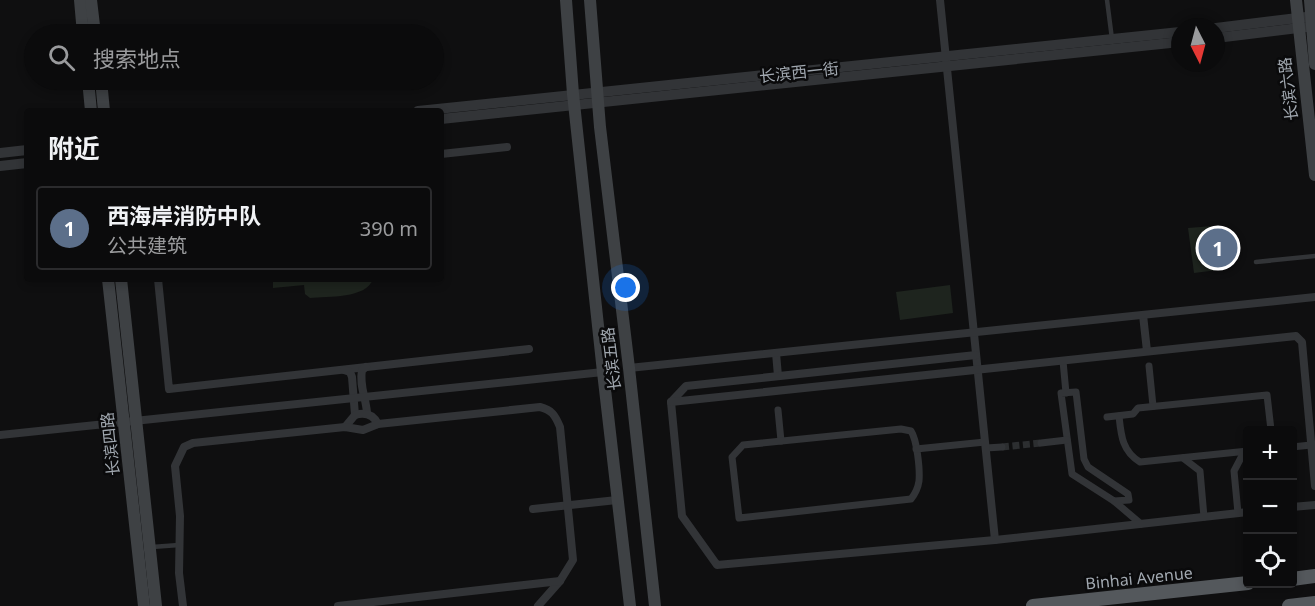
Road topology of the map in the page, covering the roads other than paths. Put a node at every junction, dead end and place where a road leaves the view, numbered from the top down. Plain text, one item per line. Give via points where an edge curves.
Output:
1 (80, 0) edge
2 (91, 0) edge
3 (566, 0) edge
4 (590, 0) edge
5 (940, 0) edge
6 (1107, 0) edge
7 (1296, 0) edge
8 (1310, 0) edge
9 (1313, 21) edge
10 (1298, 23) junction
11 (82, 24) edge
12 (94, 24) edge
13 (1225, 27) edge
14 (1171, 33) edge
15 (1225, 36) edge
16 (1112, 39) junction
17 (1171, 43) edge
18 (947, 62) junction
19 (1315, 64) edge
20 (89, 90) edge
21 (102, 90) edge
22 (598, 98) junction
23 (574, 100) junction
24 (91, 108) edge
25 (104, 108) edge
26 (444, 109) edge
27 (444, 119) edge
28 (507, 147) dead end
29 (24, 150) edge
30 (0, 153) edge
31 (444, 154) edge
32 (24, 163) edge
33 (0, 166) edge
34 (1315, 175) edge
35 (1315, 256) edge
36 (1256, 262) dead end
37 (108, 282) edge
38 (121, 282) edge
39 (158, 282) edge
40 (1315, 297) edge
41 (1143, 315) junction
42 (974, 333) junction
43 (529, 350) dead end
44 (776, 353) junction
45 (1148, 354) junction
46 (976, 355) junction
47 (1063, 361) junction
48 (1149, 366) dead end
49 (366, 367) junction
50 (629, 368) junction
51 (344, 370) junction
52 (977, 371) junction
53 (603, 372) junction
54 (778, 376) junction
55 (1066, 393) junction
56 (366, 397) junction
57 (353, 399) junction
58 (671, 402) junction
59 (1153, 406) junction
60 (778, 410) dead end
61 (367, 413) junction
62 (355, 415) junction
63 (1119, 416) junction
64 (1107, 417) dead end
65 (130, 423) junction
66 (378, 424) junction
67 (1271, 426) edge
68 (345, 427) junction
69 (0, 435) edge
70 (1066, 440) junction
71 (781, 441) junction
72 (1041, 443) tunnel mouth
73 (985, 445) junction
74 (1311, 445) junction
75 (1002, 447) tunnel mouth
76 (1297, 447) edge
77 (916, 449) junction
78 (1243, 452) edge
79 (1243, 457) edge
80 (1183, 458) junction
81 (1315, 486) edge
82 (617, 500) junction
83 (1114, 501) junction
84 (567, 505) junction
85 (1315, 505) edge
86 (1297, 507) edge
87 (533, 508) dead end
88 (1243, 513) edge
89 (1204, 517) junction
90 (1141, 524) junction
91 (995, 540) junction
92 (179, 545) junction
93 (150, 548) junction
94 (1315, 576) edge
95 (1297, 578) edge
96 (560, 581) junction
97 (1243, 584) edge
98 (630, 602) edge
99 (1315, 603) edge
100 (649, 604) edge
101 (144, 606) edge
102 (156, 606) edge
103 (183, 606) edge
104 (338, 606) edge
105 (538, 606) edge
106 (1033, 606) edge
107 (1289, 606) edge

1 - 11 main road
2 - 12 main road
3 - 23 main road, 长滨五路
4 - 22 main road, 长滨五路
5 - 18 street
6 - 16 lane
7 - 10 main road, 长滨六路
8 - 9 main road, 长滨六路
9 - 10 street
9 - 19 main road, 长滨六路
10 - 13 street
10 - 15 street
10 - 34 main road, 长滨六路
14 - 16 street, 长滨西一街
16 - 18 street, 长滨西一街
17 - 18 street, 长滨西一街
18 - 22 street, 长滨西一街
18 - 42 street
20 - 24 main road
21 - 25 main road
22 - 23 street, 长滨西一街
22 - 50 main road, 长滨五路
23 - 26 street, 长滨西一街
23 - 27 street, 长滨西一街
23 - 53 main road, 长滨五路
28 - 31 street
29 - 30 street
32 - 33 street
35 - 36 lane
37 - 65 main road, 长滨四路
38 - 65 main road, 长滨四路
39 - 51 street via 169,389
40 - 41 street
41 - 42 street
41 - 45 street
42 - 44 street
42 - 46 street
43 - 49 street
44 - 50 street
44 - 54 street
45 - 47 street
45 - 74 street via 1296,336 1302,342
46 - 52 street
46 - 54 street
47 - 52 street
47 - 55 street
48 - 59 street
49 - 51 street
49 - 56 street via 361,376
50 - 100 main road, 长滨五路
51 - 57 street via 350,372
52 - 58 street
52 - 73 street
53 - 56 street
53 - 82 main road, 长滨五路
54 - 58 street via 686,386
55 - 70 street via 1061,393
55 - 83 street via 1076,392 1088,467 1128,494 1129,500
56 - 57 street
56 - 61 street
57 - 62 street
57 - 65 street
58 - 91 street via 682,516 717,566
59 - 63 street
59 - 67 street via 1268,395
60 - 71 street
61 - 62 street
61 - 66 street
62 - 68 street
63 - 64 street
63 - 80 street via 1122,437 1131,456 1140,462
65 - 69 street
65 - 93 main road, 长滨四路
65 - 101 main road, 长滨四路
66 - 68 street via 363,430
66 - 84 street via 540,407 549,410 560,427
68 - 92 street via 184,447 175,466
70 - 72 street
70 - 83 street via 1072,474
71 - 77 street via 901,429 911,431
71 - 77 street via 743,446 732,457 739,518 911,499 919,481
73 - 75 street
73 - 77 street
73 - 91 street
74 - 76 street
74 - 81 street
78 - 80 street
79 - 88 street via 1234,471
80 - 89 street via 1200,471
82 - 84 street
82 - 98 main road, 长滨五路
83 - 90 street
84 - 87 street
84 - 96 street via 573,560
85 - 86 street
88 - 89 street
89 - 90 street
90 - 91 street
92 - 93 lane
92 - 103 street
93 - 102 main road, 长滨四路
94 - 95 highway
96 - 104 street
96 - 105 street
97 - 106 highway, Binhai Avenue
98 - 100 main road
99 - 107 highway

